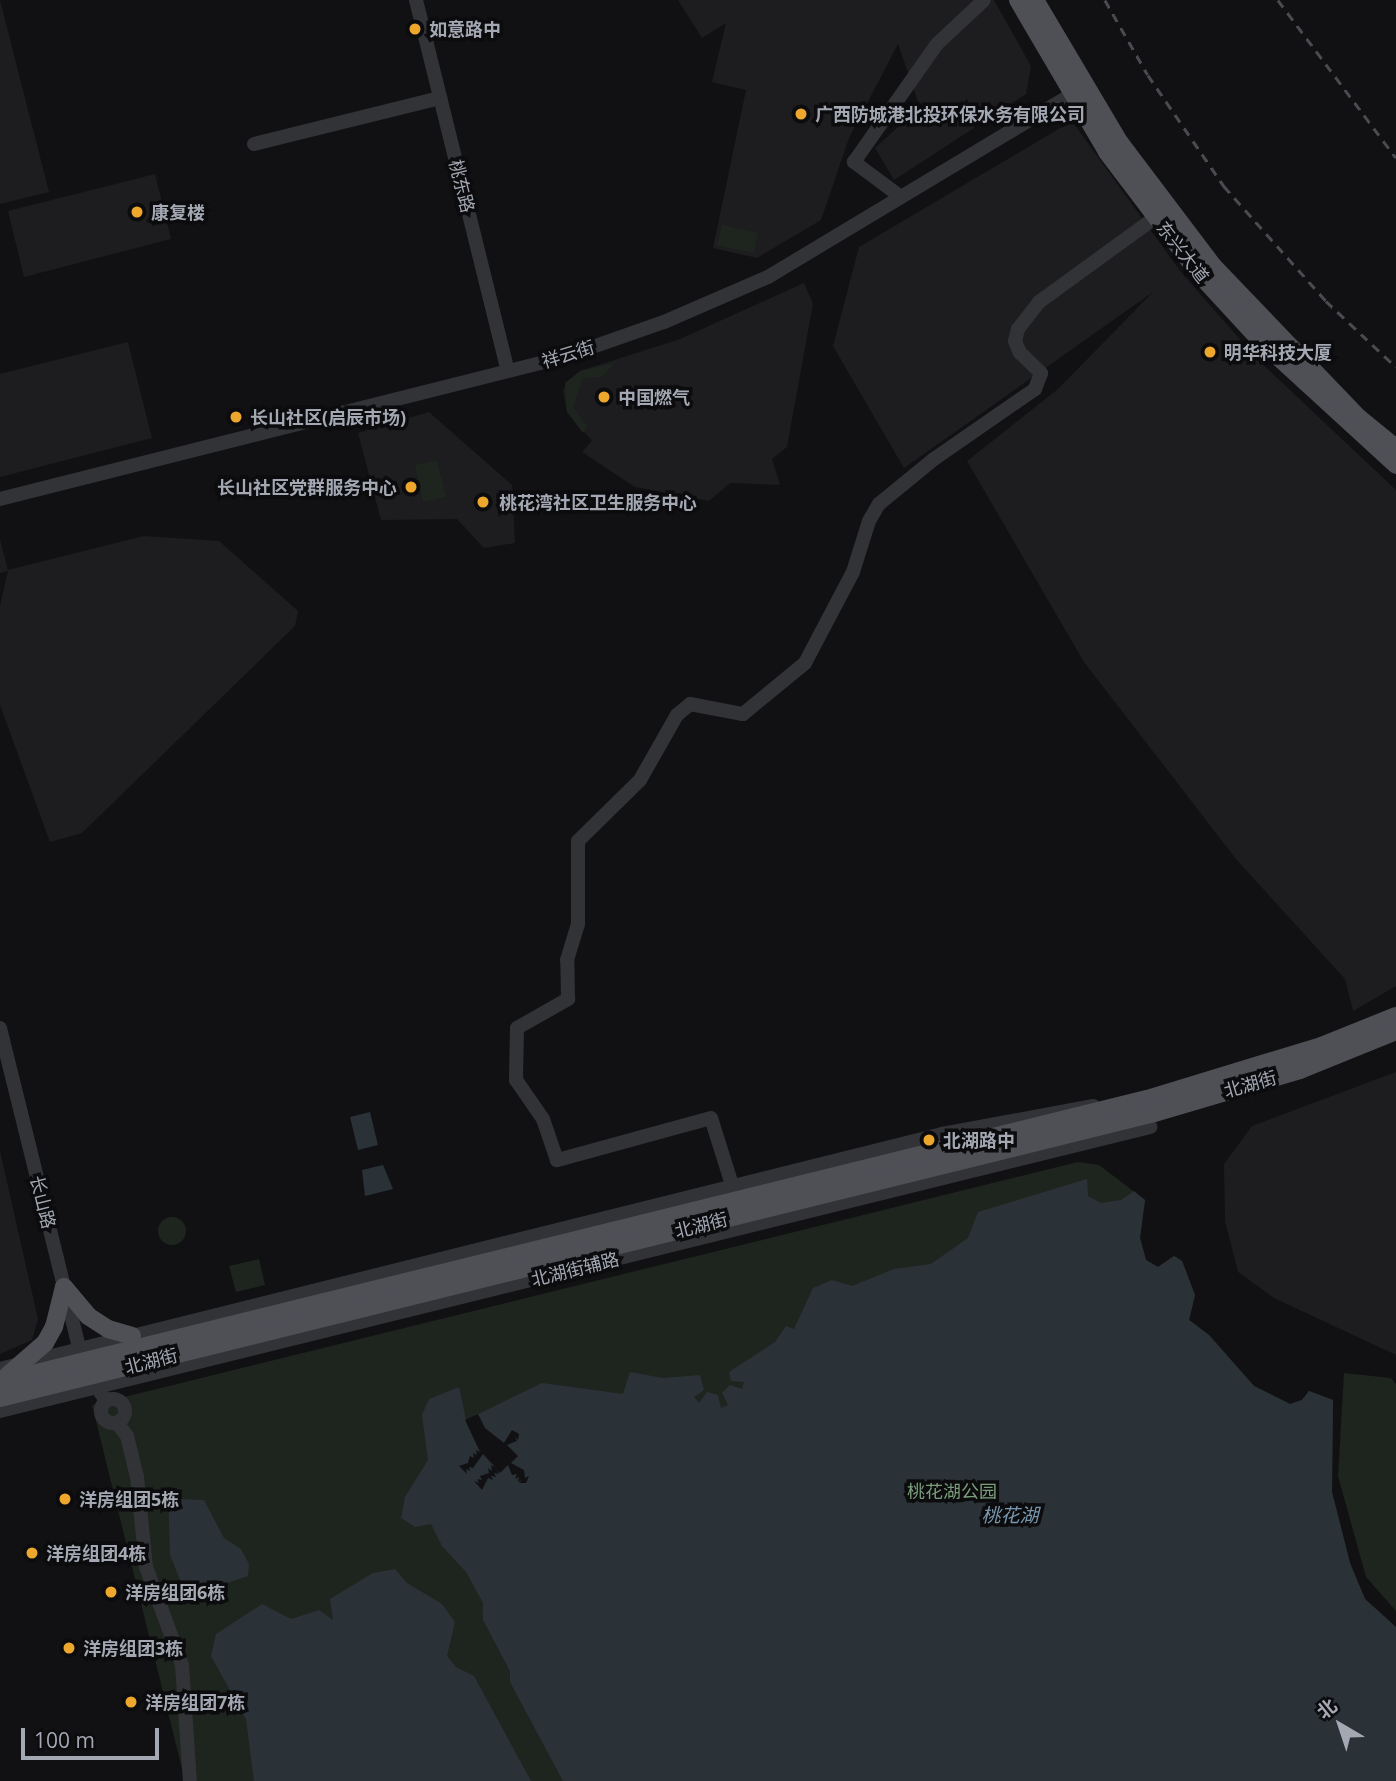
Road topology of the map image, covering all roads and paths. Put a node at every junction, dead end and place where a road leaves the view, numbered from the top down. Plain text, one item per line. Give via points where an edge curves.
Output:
1 (416, 0) edge
2 (984, 0) edge
3 (1018, 0) edge
4 (1035, 0) edge
5 (1079, 90) junction
6 (440, 98) junction
7 (254, 144) dead end
8 (901, 197) junction
9 (1156, 217) junction
10 (508, 371) junction
11 (1396, 448) edge
12 (1396, 465) edge
13 (0, 499) edge
14 (1396, 1016) edge
15 (1396, 1031) edge
16 (1, 1033) edge
17 (1150, 1127) dead end
18 (784, 1182) junction
19 (733, 1188) junction
20 (640, 1217) junction
21 (64, 1287) junction
22 (293, 1303) junction
23 (132, 1336) junction
24 (28, 1362) junction
25 (0, 1368) edge
26 (87, 1368) junction
27 (0, 1381) edge
28 (0, 1398) edge
29 (0, 1411) edge
30 (190, 1781) edge

1 - 6 street, 桃东路
2 - 8 street via 937,44 854,162
3 - 5 main road, 东兴大道
4 - 5 main road, 东兴大道
5 - 8 street, 祥云街
5 - 9 main road, 东兴大道 via 1107,152
5 - 11 main road, 东兴大道 via 1213,266 1359,418
6 - 7 street
6 - 10 street, 桃东路
8 - 10 street, 祥云街 via 768,277 622,337
9 - 12 main road, 东兴大道 via 1202,277 1262,342
9 - 19 street via 1040,302 1018,329 1020,353 1041,373 1035,389 934,458 879,504 853,572 805,663 743,714 690,704 677,715 640,780 578,841 579,924 566,960 568,999 517,1028 516,1080 543,1119 557,1160 711,1118
10 - 13 street, 祥云街
14 - 18 main road, 北湖街 via 1321,1045 1147,1099
15 - 26 main road, 北湖街 via 1300,1070 1154,1113
16 - 21 street, 长山路
17 - 26 street, 北湖街辅路
18 - 19 street
18 - 20 main road, 北湖街
19 - 20 street
20 - 22 main road, 北湖街
21 - 23 main road via 98,1323
21 - 24 main road via 54,1327
21 - 26 street, 长山路
22 - 23 street, 北湖街辅路
22 - 26 main road, 北湖街
23 - 26 street, 北湖街辅路
24 - 25 street, 北湖街辅路
24 - 26 street, 北湖街辅路
24 - 27 main road
26 - 27 main road, 北湖街
26 - 28 main road, 北湖街
26 - 29 street, 北湖街辅路
26 - 30 street via 106,1400 102,1415 107,1422 117,1423 127,1436 137,1477 146,1567 182,1665

